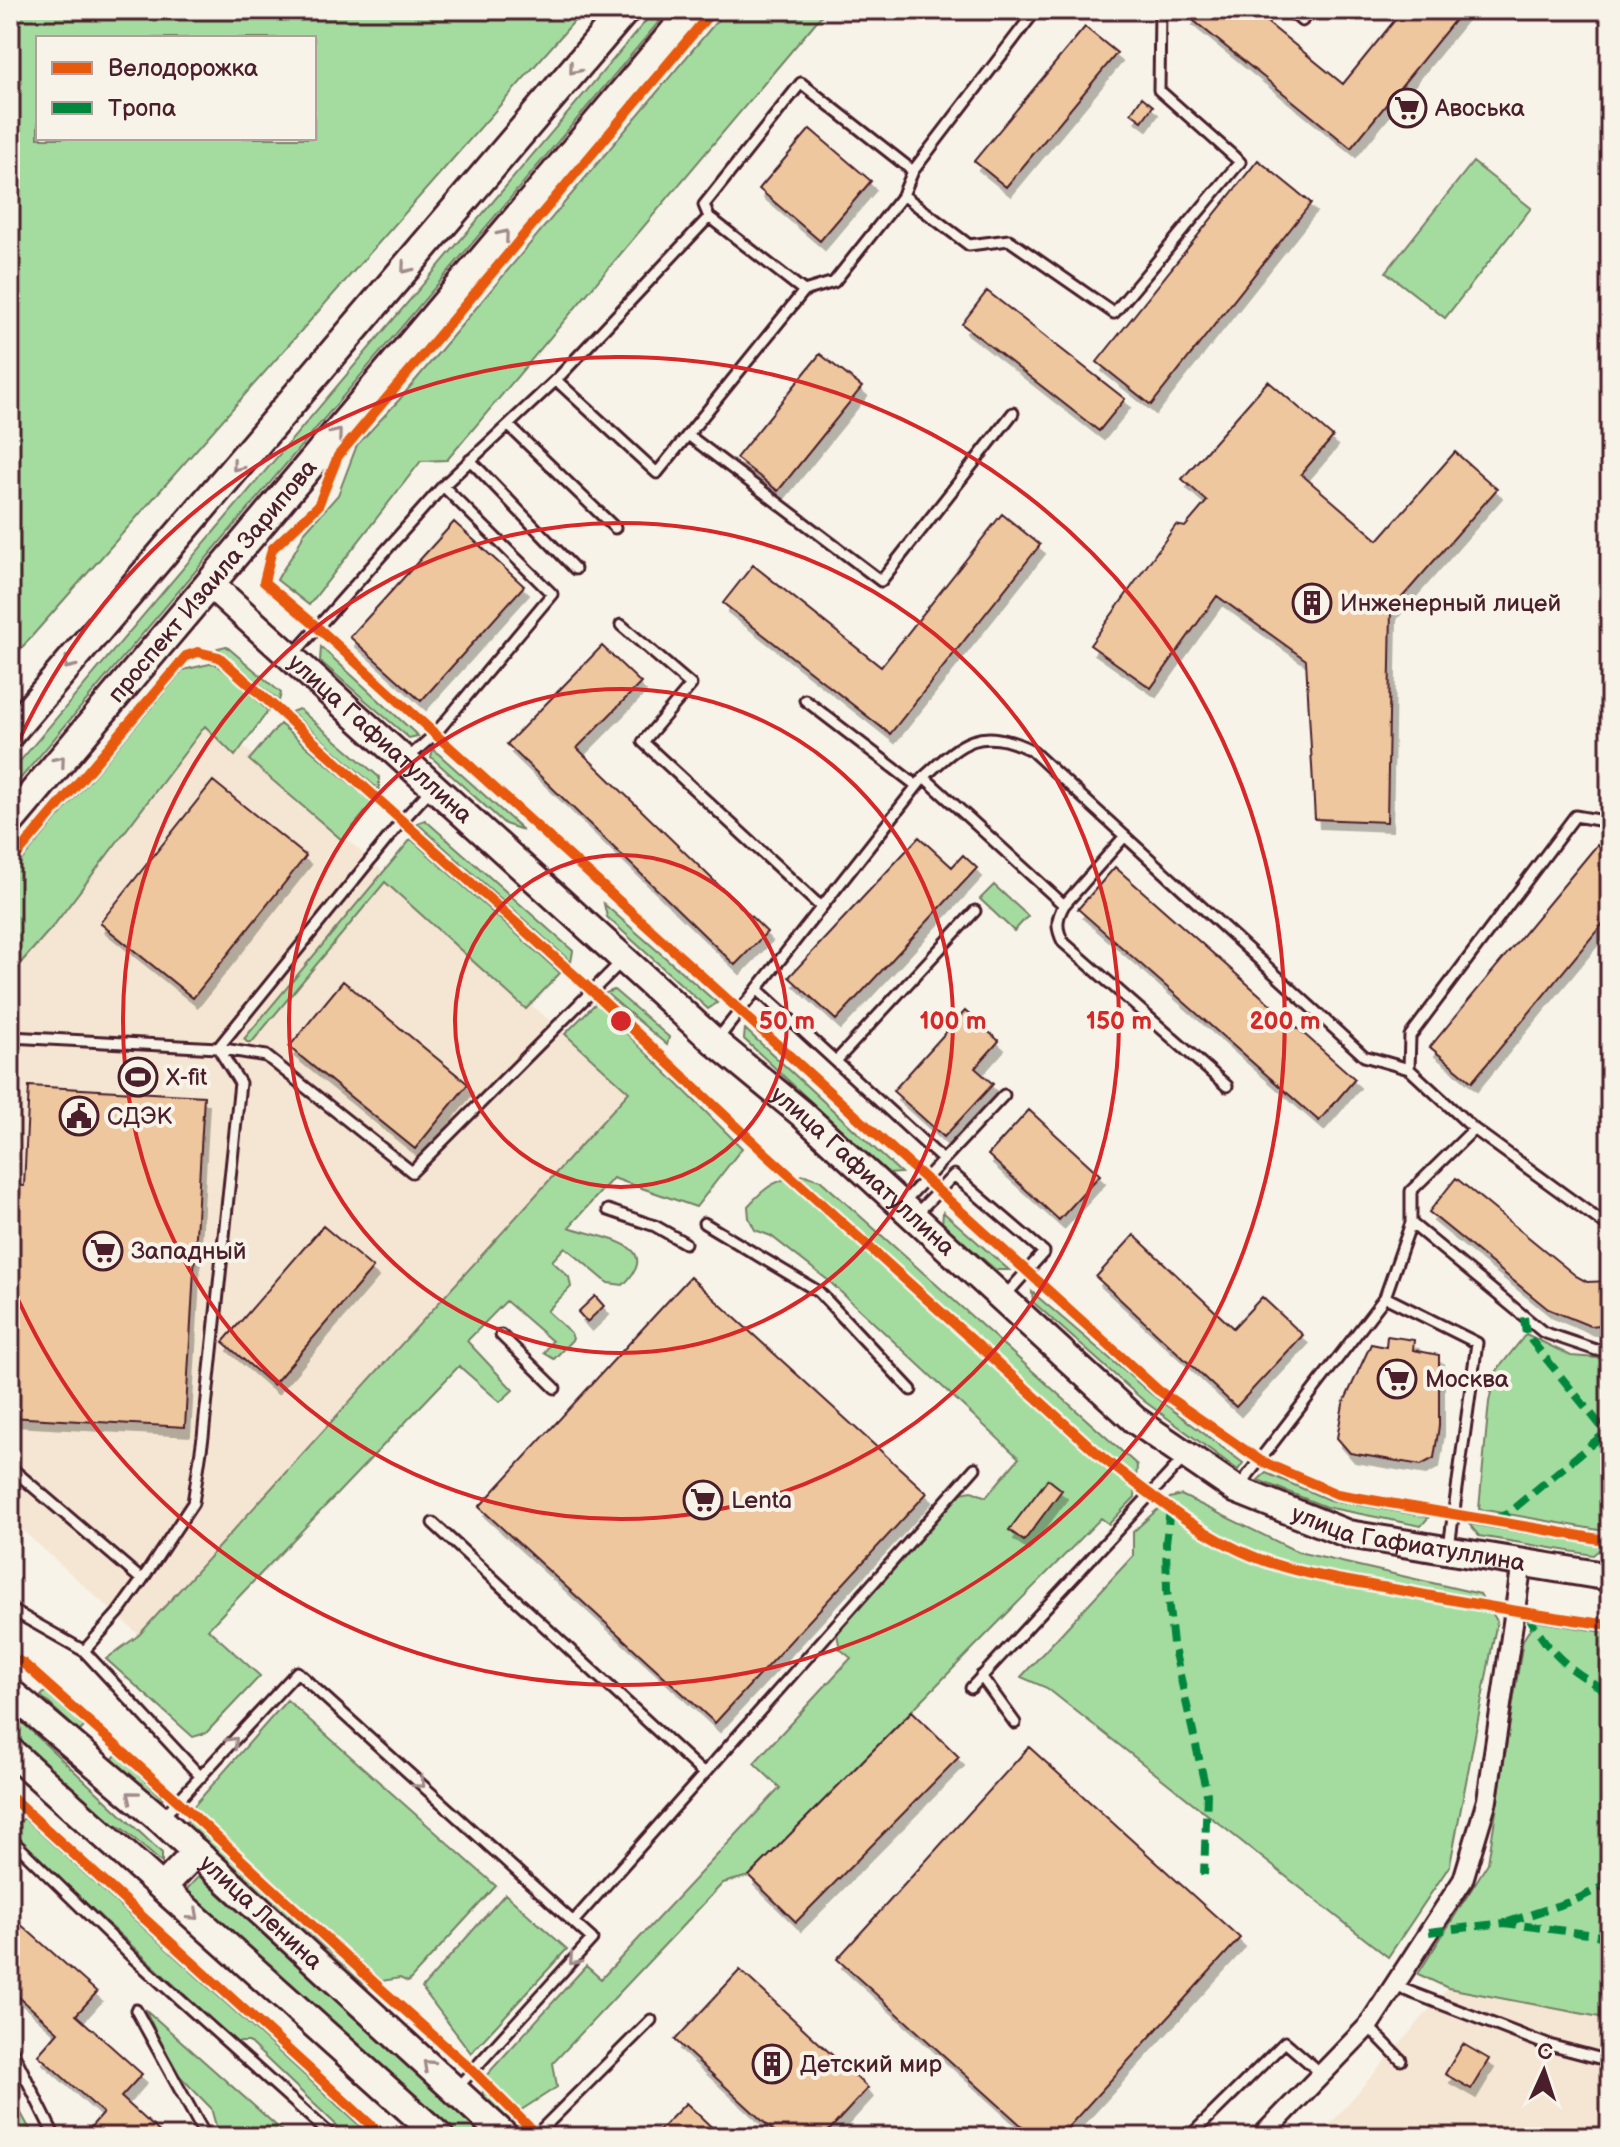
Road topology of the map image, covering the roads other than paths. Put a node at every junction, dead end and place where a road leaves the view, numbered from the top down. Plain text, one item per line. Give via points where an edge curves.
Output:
1 (625, 10) edge
2 (693, 10) edge
3 (1036, 10) edge
4 (1160, 10) edge
5 (1289, 10) edge
6 (1311, 10) edge
7 (913, 171) junction
8 (903, 195) junction
9 (709, 217) junction
10 (804, 291) junction
11 (556, 380) junction
12 (1013, 413) dead end
13 (508, 425) junction
14 (688, 435) junction
15 (470, 460) junction
16 (443, 486) junction
17 (615, 528) dead end
18 (575, 569) dead end
19 (210, 584) junction
20 (621, 625) dead end
21 (290, 657) junction
22 (805, 700) dead end
23 (10, 733) edge
24 (406, 760) junction
25 (924, 777) junction
26 (434, 785) junction
27 (917, 786) junction
28 (10, 821) edge
29 (1610, 822) edge
30 (1125, 836) junction
31 (1064, 905) junction
32 (821, 907) junction
33 (975, 911) dead end
34 (624, 958) junction
35 (757, 989) junction
36 (10, 1037) edge
37 (715, 1042) junction
38 (218, 1048) junction
39 (836, 1061) junction
40 (1409, 1069) junction
41 (1227, 1086) dead end
42 (1004, 1095) dead end
43 (1474, 1129) junction
44 (943, 1160) junction
45 (608, 1210) dead end
46 (907, 1211) junction
47 (704, 1223) dead end
48 (1411, 1223) junction
49 (1610, 1228) edge
50 (685, 1243) dead end
51 (1385, 1297) junction
52 (1003, 1299) junction
53 (501, 1335) dead end
54 (1610, 1348) edge
55 (555, 1388) dead end
56 (911, 1390) dead end
57 (1187, 1455) junction
58 (10, 1467) edge
59 (975, 1468) dead end
60 (1237, 1490) junction
61 (433, 1523) dead end
62 (1449, 1550) junction
63 (1522, 1562) junction
64 (1610, 1577) edge
65 (142, 1580) junction
66 (10, 1609) edge
67 (84, 1651) junction
68 (981, 1676) junction
69 (971, 1688) dead end
70 (10, 1692) edge
71 (1015, 1723) dead end
72 (10, 1751) edge
73 (704, 1774) junction
74 (201, 1777) junction
75 (161, 1820) junction
76 (10, 1838) edge
77 (196, 1852) junction
78 (163, 1887) junction
79 (573, 1922) junction
80 (1392, 1985) junction
81 (136, 2010) dead end
82 (651, 2020) dead end
83 (1368, 2026) junction
84 (10, 2046) edge
85 (1401, 2060) dead end
86 (1610, 2061) edge
87 (1322, 2074) junction
88 (455, 2090) junction
89 (55, 2137) edge
90 (206, 2137) edge
91 (333, 2137) edge
92 (440, 2137) edge
93 (506, 2137) edge
94 (534, 2137) edge
95 (1189, 2137) edge
96 (1261, 2137) edge

1 -> 23 main road
19 -> 2 main road, проспект Изаила Зарипова
3 - 7 lane
4 - 8 lane via 1159,90 1240,162 1114,313 1009,240 969,245
5 - 6 lane via 1302,21
7 - 8 lane
7 - 9 lane via 801,83 704,205
8 - 10 lane via 834,282
9 - 10 lane
9 - 11 lane
10 - 14 lane
11 - 13 lane
11 - 14 lane via 657,473
12 - 14 lane via 881,581
13 - 15 lane
13 - 17 lane
15 - 16 lane
15 - 18 lane
16 - 21 lane
16 - 24 lane via 552,594 435,734
19 - 21 street, улица Гафиатуллина
28 -> 19 main road, проспект Изаила Зарипова
20 - 32 lane via 691,685 643,742
21 - 24 street, улица Гафиатуллина
22 - 27 lane
24 - 26 street, улица Гафиатуллина
25 - 27 lane
25 - 30 lane via 965,743 982,738 1013,741 1031,750
25 - 31 lane
26 - 34 street, улица Гафиатуллина
26 - 38 lane
27 - 32 lane
29 - 40 lane via 1575,816 1410,1036
30 - 31 lane
30 - 40 lane via 1364,1056
31 - 41 lane via 1057,925 1063,942
32 - 35 lane
33 - 39 lane
34 - 37 street, улица Гафиатуллина
34 - 38 lane via 412,1172 266,1056
35 - 37 lane
35 - 39 lane
36 - 38 lane
37 - 46 street, улица Гафиатуллина
38 - 65 lane via 240,1083 201,1450 193,1503
39 - 44 lane
40 - 43 lane
42 - 44 lane
43 - 48 lane via 1411,1191
43 - 49 lane
44 - 46 lane
45 - 50 lane
46 - 52 street, улица Гафиатуллина
46 - 52 lane via 954,1175 1044,1252
47 - 56 lane via 819,1292
48 - 51 lane
48 - 54 lane via 1543,1332 1596,1350
51 - 60 lane
51 - 62 lane via 1477,1343
52 - 57 street, улица Гафиатуллина via 1135,1420
53 - 55 lane
57 - 60 street, улица Гафиатуллина
57 - 68 lane
58 - 65 lane
59 - 73 lane
60 - 62 street, улица Гафиатуллина via 1348,1534
61 - 73 lane
62 - 63 street, улица Гафиатуллина
63 - 64 street, улица Гафиатуллина
63 - 80 street via 1487,1800 1463,1880
65 - 67 lane
66 - 67 lane
67 - 74 lane
68 - 69 lane
68 - 71 lane
75 -> 70 street, улица Ленина
72 - 78 street, улица Ленина
73 - 79 lane
74 - 75 lane
74 -> 79 lane via 297,1672
75 - 77 street, улица Ленина
76 - 91 lane via 130,1955
77 - 78 street
88 -> 77 street, улица Ленина
78 -> 92 street, улица Ленина
79 -> 88 lane via 592,1939
80 - 83 street
80 - 86 lane via 1545,2044
81 - 90 lane
82 - 94 lane
83 - 85 lane
83 - 87 street
84 - 89 lane
87 - 95 lane via 1285,2042
87 - 96 street
88 - 93 street, улица Ленина

